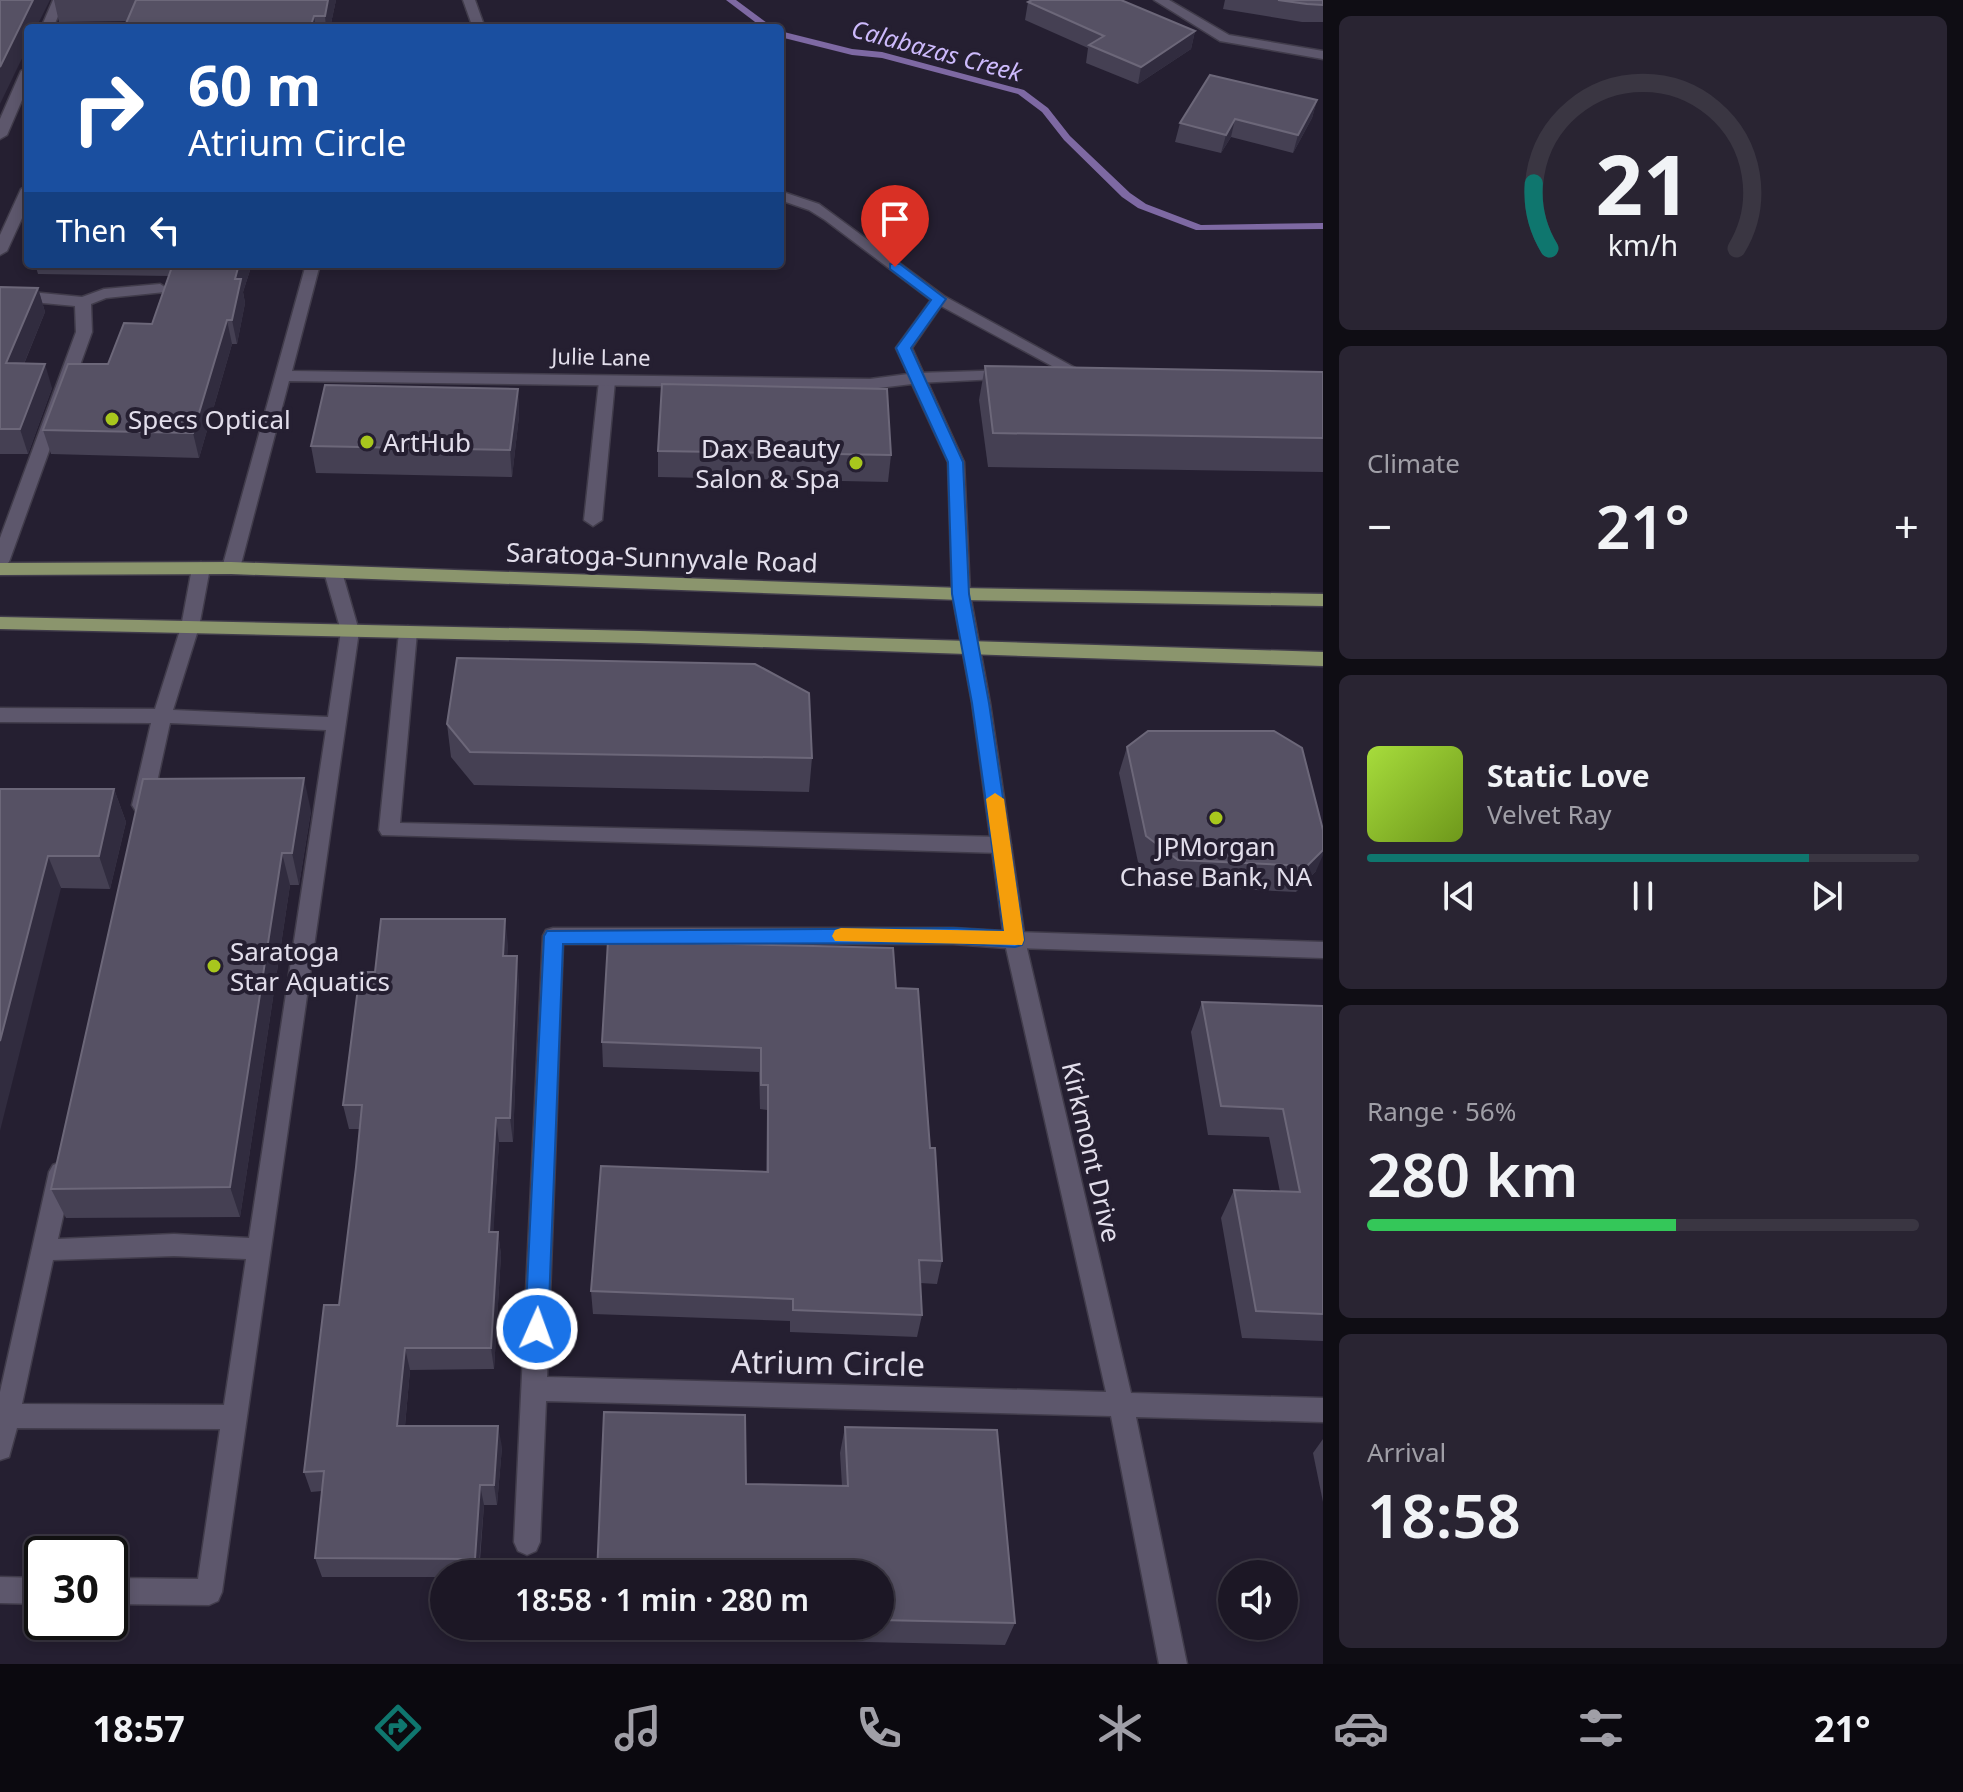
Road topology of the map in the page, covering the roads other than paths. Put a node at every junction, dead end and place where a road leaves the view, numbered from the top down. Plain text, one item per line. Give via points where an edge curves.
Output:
1 (59, 0) edge
2 (469, 0) edge
3 (1160, 0) edge
4 (49, 24) edge
5 (478, 24) edge
6 (1323, 55) edge
7 (24, 80) edge
8 (0, 135) edge
9 (784, 196) edge
10 (24, 198) edge
11 (0, 251) edge
12 (312, 268) edge
13 (160, 289) dead end
14 (0, 294) edge
15 (939, 299) junction
16 (83, 302) junction
17 (1021, 375) edge
18 (284, 376) junction
19 (1051, 376) edge
20 (917, 378) junction
21 (607, 381) junction
22 (593, 520) dead end
23 (0, 562) edge
24 (201, 568) junction
25 (231, 568) junction
26 (0, 569) edge
27 (333, 572) junction
28 (961, 594) junction
29 (1323, 600) edge
30 (0, 623) edge
31 (190, 627) junction
32 (350, 631) junction
33 (408, 632) junction
34 (972, 650) junction
35 (1323, 659) edge
36 (0, 715) edge
37 (162, 716) junction
38 (336, 724) junction
39 (138, 823) edge
40 (1001, 845) junction
41 (1015, 940) junction
42 (1323, 950) edge
43 (67, 1143) edge
44 (259, 1249) junction
45 (44, 1250) junction
46 (534, 1389) junction
47 (1121, 1403) junction
48 (1323, 1410) edge
49 (7, 1416) junction
50 (234, 1417) junction
51 (0, 1448) edge
52 (527, 1542) dead end
53 (0, 1590) edge
54 (24, 1591) edge
55 (128, 1591) edge
56 (1173, 1664) edge

1 - 4 street
2 - 5 street
3 - 6 street via 1225,38
7 - 8 street
9 - 15 street via 830,217
10 - 11 street
12 - 18 street
13 - 16 street via 104,294
14 - 16 street
15 - 19 street via 1090,377
15 - 20 street, Kirkmont Drive via 904,348
16 - 23 street via 84,332
17 - 20 street, Julie Lane
18 - 21 street, Julie Lane
18 - 25 street
20 - 21 street, Julie Lane via 870,384
20 - 28 street, Kirkmont Drive via 956,462
21 - 22 street
24 - 25 main road, Saratoga-Sunnyvale Road
24 - 26 main road, Saratoga-Sunnyvale Road
24 - 31 street
25 - 27 main road, Saratoga-Sunnyvale Road
27 - 28 main road, Saratoga-Sunnyvale Road
27 - 32 street
28 - 29 main road, Saratoga-Sunnyvale Road
28 - 34 street, Kirkmont Drive
30 - 31 main road
31 - 32 main road
31 - 37 street
32 - 33 main road
32 - 38 street
33 - 34 main road
33 - 40 street via 389,830
34 - 35 main road
34 - 40 street, Kirkmont Drive
36 - 37 street
37 - 38 street
37 - 39 street
38 - 44 street
40 - 41 street, Kirkmont Drive
41 - 42 street
41 - 46 street via 553,936
41 - 47 street, Kirkmont Drive
43 - 45 street
44 - 45 street via 174,1245
44 - 50 street
45 - 49 street
46 - 47 street, Atrium Circle
46 - 52 street
47 - 48 street, Atrium Circle
47 - 56 street, Kirkmont Drive
49 - 50 street
49 - 51 street
50 - 55 street via 209,1592
53 - 54 street

